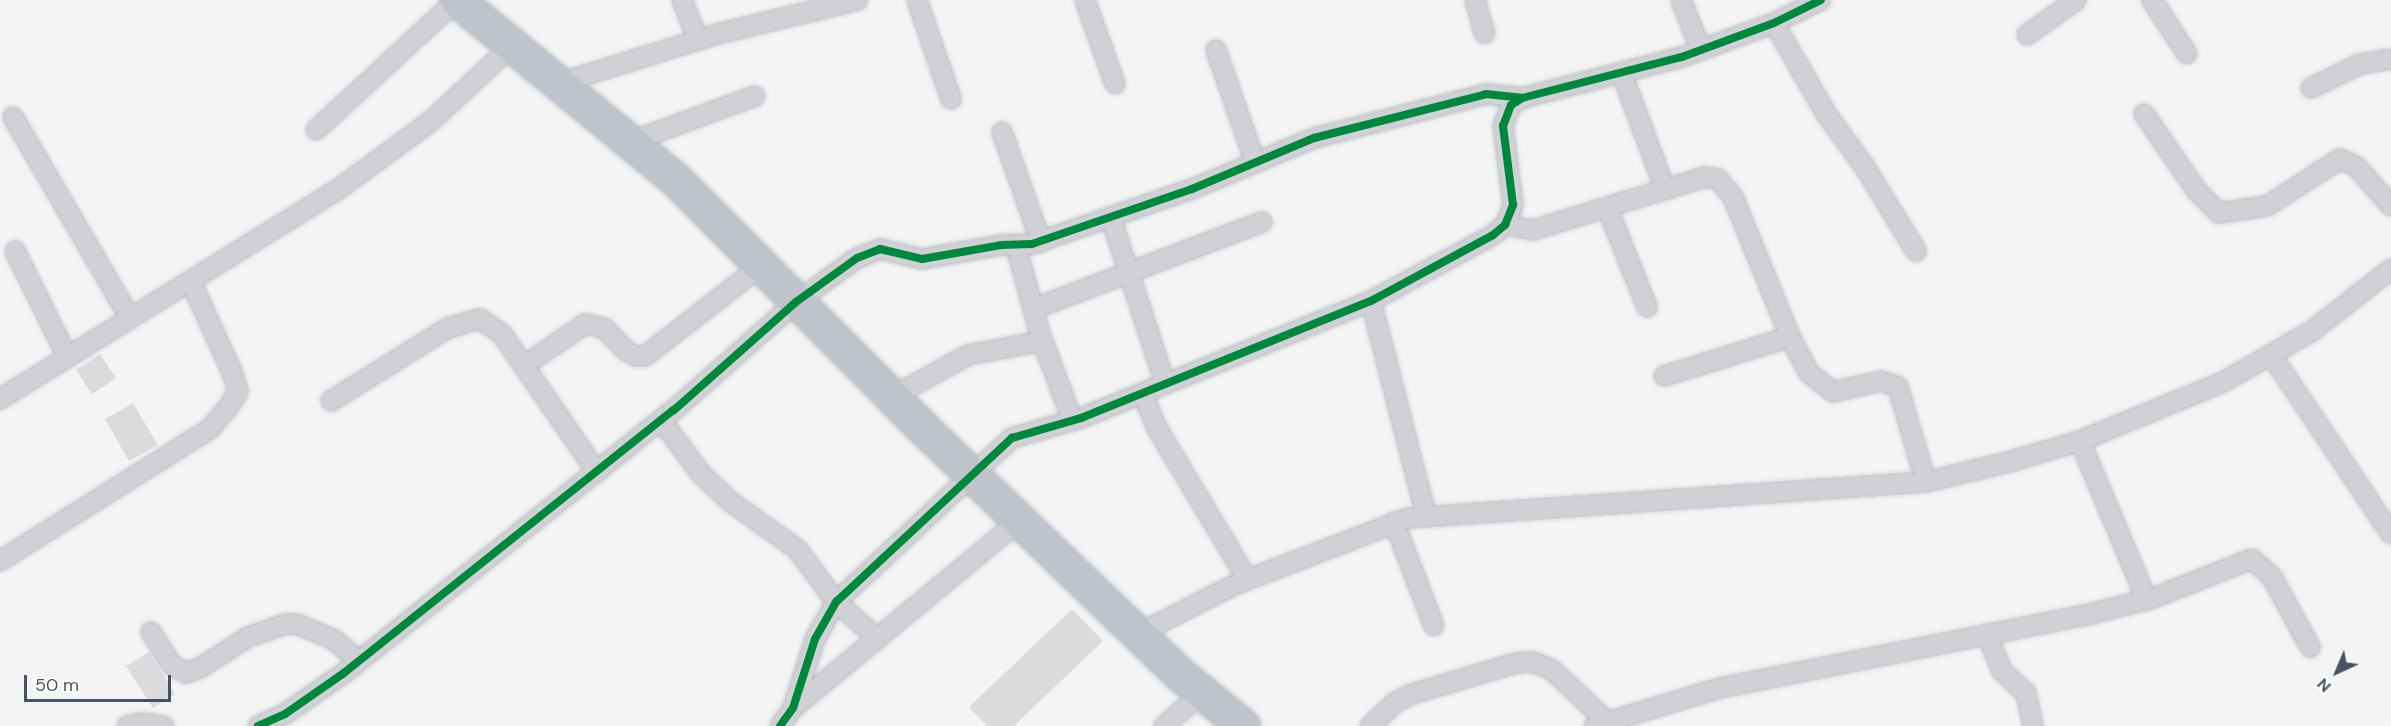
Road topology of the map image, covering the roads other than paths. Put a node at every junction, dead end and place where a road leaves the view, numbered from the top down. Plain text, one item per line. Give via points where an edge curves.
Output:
1 (457, 0) edge
2 (682, 0) edge
3 (858, 0) edge
4 (917, 0) edge
5 (1084, 0) edge
6 (1475, 0) edge
7 (1681, 0) edge
8 (1821, 0) edge
9 (2076, 0) edge
10 (2152, 0) edge
11 (1774, 23) junction
12 (1485, 34) dead end
13 (2027, 35) dead end
14 (698, 40) junction
15 (514, 44) junction
16 (1216, 50) dead end
17 (1701, 50) junction
18 (2187, 54) dead end
19 (2391, 59) edge
20 (1622, 74) junction
21 (560, 83) junction
22 (1115, 84) dead end
23 (2311, 88) dead end
24 (755, 96) dead end
25 (1522, 98) junction
26 (951, 99) dead end
27 (2144, 114) dead end
28 (13, 117) dead end
29 (316, 130) dead end
30 (1002, 132) dead end
31 (630, 142) junction
32 (1255, 162) junction
33 (1665, 189) junction
34 (2391, 206) edge
35 (1607, 207) junction
36 (1111, 218) junction
37 (1262, 222) dead end
38 (1505, 225) junction
39 (1041, 242) junction
40 (1016, 246) junction
41 (15, 251) dead end
42 (1916, 251) dead end
43 (761, 266) junction
44 (2391, 269) edge
45 (1129, 274) junction
46 (190, 282) junction
47 (796, 302) junction
48 (1371, 302) junction
49 (1647, 308) dead end
50 (1033, 309) junction
51 (130, 318) junction
52 (1790, 337) junction
53 (1043, 341) junction
54 (67, 356) junction
55 (2272, 356) junction
56 (525, 365) junction
57 (1664, 376) dead end
58 (1166, 383) junction
59 (1142, 393) junction
60 (892, 397) junction
61 (0, 399) edge
62 (331, 401) dead end
63 (1072, 419) junction
64 (661, 420) junction
65 (2080, 441) junction
66 (597, 472) junction
67 (972, 475) junction
68 (1926, 482) junction
69 (1426, 515) junction
70 (1020, 520) junction
71 (1394, 522) junction
72 (2391, 534) edge
73 (0, 561) edge
74 (1247, 579) junction
75 (2147, 600) junction
76 (836, 602) junction
77 (1434, 626) dead end
78 (151, 633) dead end
79 (1138, 634) junction
80 (1988, 634) junction
81 (877, 638) junction
82 (2310, 647) dead end
83 (359, 661) junction
84 (1202, 693) junction
85 (793, 708) junction
86 (1605, 725) edge
87 (127, 726) edge
88 (164, 726) edge
89 (258, 726) edge
90 (780, 726) edge
91 (1164, 726) edge
92 (1243, 726) edge
93 (1370, 726) edge
94 (2033, 726) edge

1 - 15 highway
1 - 29 street
2 - 14 street
3 - 14 street
4 - 26 street
5 - 22 street
6 - 12 street
7 - 17 street
8 - 11 street
9 - 13 street
10 - 18 street
11 - 17 street
11 - 42 street via 1827,115 1864,166
14 - 21 street
15 - 21 highway
15 - 46 street via 464,93 411,136 331,194
16 - 32 street
17 - 20 street
19 - 23 street via 2360,64
20 - 25 street
20 - 33 street
21 - 31 highway
24 - 31 street
25 - 32 street via 1486,94 1314,138
25 - 38 street via 1511,105 1503,126 1513,205
27 - 34 street via 2197,191 2219,213 2267,206 2340,159 2356,166
28 - 51 street
30 - 39 street
31 - 43 highway via 674,178
32 - 36 street
33 - 35 street
33 - 52 street via 1705,177 1725,184 1744,219
35 - 38 street via 1533,230
35 - 49 street
36 - 39 street
36 - 45 street
37 - 45 street
38 - 48 street
39 - 40 street
40 - 47 street via 922,259 880,249 842,267
40 - 50 street
41 - 54 street
43 - 47 highway
43 - 56 street via 645,356 625,350 604,328 585,324
44 - 55 street via 2312,331
45 - 50 street
45 - 58 street
46 - 51 street
46 - 73 street via 232,372 238,391 230,405 210,429
47 - 60 highway
47 - 64 street
48 - 58 street
48 - 69 street
50 - 53 street
51 - 54 street
52 - 57 street
52 - 68 street via 1809,373 1822,387 1845,392 1881,381 1898,387
53 - 60 street via 968,355
53 - 63 street
54 - 61 street
55 - 65 street via 2181,403
55 - 72 street
56 - 62 street via 489,323 469,320
56 - 66 street
58 - 59 street
59 - 63 street
59 - 74 street via 1158,430
60 - 67 highway
63 - 67 street via 1012,438
64 - 66 street
64 - 76 street via 702,475 731,502 798,550
65 - 68 street
65 - 75 street
66 - 83 street
67 - 70 highway
67 - 76 street
68 - 69 street
69 - 71 street
70 - 79 highway
70 - 81 street
71 - 74 street
71 - 77 street
74 - 79 street
75 - 80 street
75 - 82 street via 2252,559 2272,577
76 - 81 street
76 - 85 street via 814,639
78 - 83 street via 171,664 186,673 248,637 286,624 297,624 333,639
79 - 84 highway
80 - 86 street via 1720,688
80 - 94 street via 2002,671 2026,693
81 - 85 street
83 - 89 street via 285,714
84 - 91 street
84 - 92 highway
85 - 90 street
86 - 93 street via 1551,669 1532,662 1516,663 1412,694 1396,702
87 - 88 street

